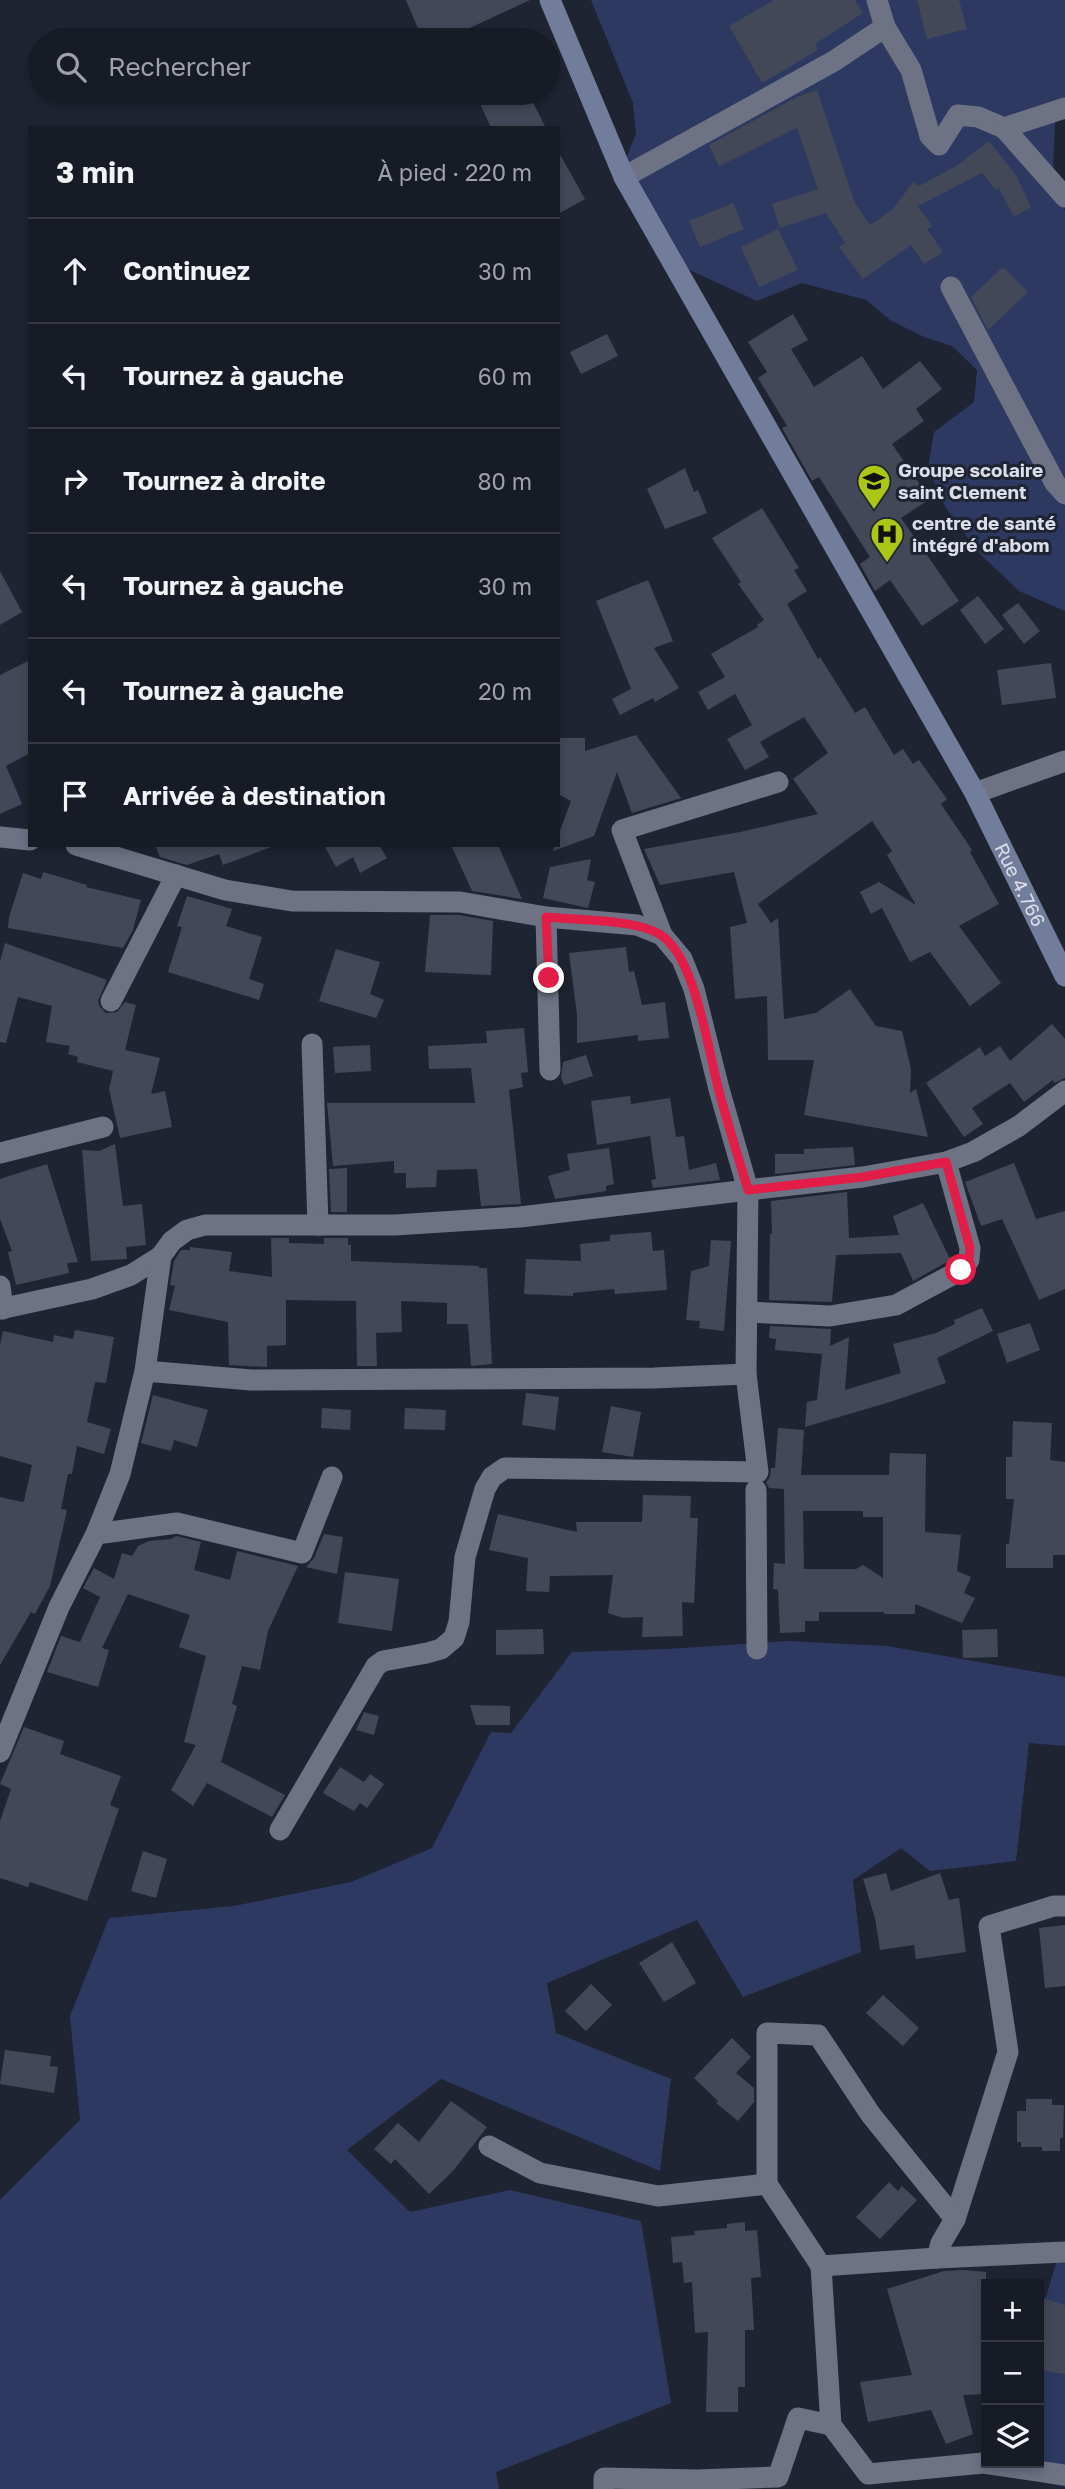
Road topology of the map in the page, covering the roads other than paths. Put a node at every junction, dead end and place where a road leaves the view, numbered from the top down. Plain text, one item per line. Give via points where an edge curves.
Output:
1 (550, 0) edge
2 (877, 0) edge
3 (885, 27) junction
4 (1065, 108) edge
5 (1004, 128) junction
6 (624, 177) junction
7 (1065, 197) edge
8 (951, 288) dead end
9 (1065, 494) edge
10 (1065, 761) edge
11 (778, 782) dead end
12 (975, 793) junction
13 (0, 837) edge
14 (28, 840) edge
15 (83, 847) edge
16 (176, 874) junction
17 (546, 917) junction
18 (662, 935) junction
19 (1065, 976) edge
20 (111, 1001) dead end
21 (312, 1044) dead end
22 (550, 1070) dead end
23 (1065, 1091) edge
24 (103, 1127) dead end
25 (0, 1153) edge
26 (946, 1162) junction
27 (748, 1190) junction
28 (318, 1224) junction
29 (161, 1256) junction
30 (0, 1286) edge
31 (2, 1309) edge
32 (747, 1312) junction
33 (145, 1371) junction
34 (746, 1374) junction
35 (332, 1477) dead end
36 (756, 1490) dead end
37 (96, 1534) junction
38 (757, 1649) dead end
39 (0, 1752) edge
40 (280, 1830) dead end
41 (1065, 1906) edge
42 (489, 2146) dead end
43 (767, 2184) junction
44 (955, 2219) junction
45 (1065, 2252) edge
46 (937, 2258) junction
47 (821, 2266) junction
48 (831, 2426) junction
49 (1053, 2479) edge
50 (604, 2489) edge

1 - 6 street, Rue 4.766
2 - 3 street
3 - 5 street via 911,70 930,136 939,145 958,115 978,117
3 - 6 street via 791,86
4 - 5 street
5 - 7 street
6 - 12 street, Rue 4.766
8 - 9 street
10 - 12 street
11 - 18 street via 622,830
12 - 19 street, Rue 4.766
13 - 14 street
15 - 16 street
16 - 17 street via 225,890 292,901 460,902
16 - 20 street
17 - 18 street via 637,925
17 - 22 street
18 - 27 street via 682,960 694,989
21 - 28 street
23 - 26 street via 1019,1126
24 - 25 street
26 - 27 street
26 - 32 street via 970,1248 969,1260 961,1270 896,1305 830,1316
27 - 28 street via 520,1217
27 - 32 street
28 - 29 street via 205,1224 187,1230
29 - 31 street via 131,1275 92,1289
29 - 33 street
30 - 31 street
32 - 34 street
33 - 34 street via 251,1380
33 - 37 street via 120,1474
34 - 40 street via 758,1472 505,1468 492,1477 465,1557 454,1638 441,1649 376,1666
35 - 37 street via 302,1553 177,1523
36 - 38 street
37 - 39 street via 59,1607
41 - 44 street via 989,1926 1008,2052
42 - 43 street via 540,2173 658,2196
43 - 44 street via 767,2033 818,2035 871,2115
43 - 47 street
44 - 46 street
45 - 46 street
46 - 47 street
47 - 48 street
48 - 49 street via 868,2474 983,2463
48 - 50 street via 798,2418 778,2477 604,2478

